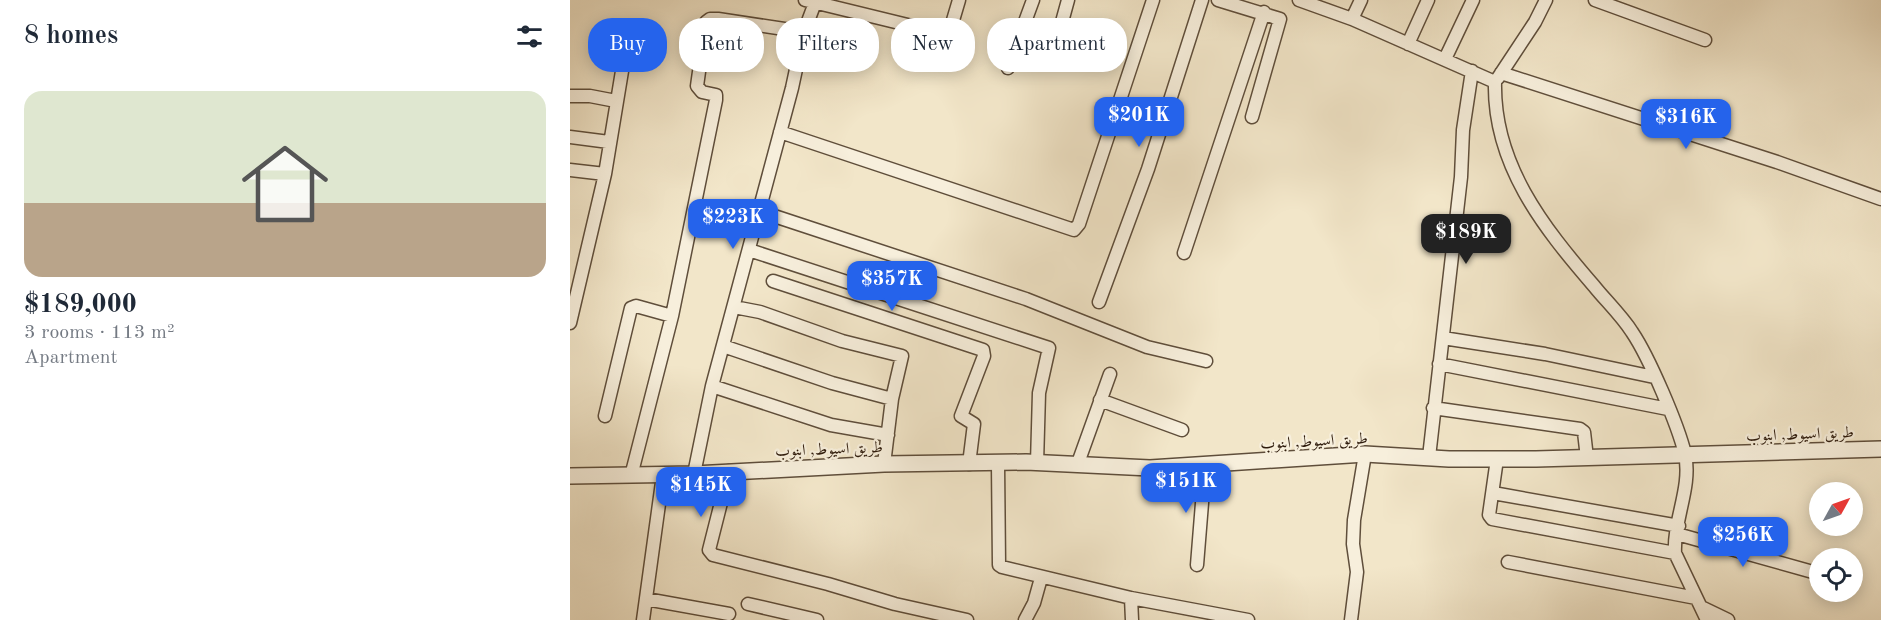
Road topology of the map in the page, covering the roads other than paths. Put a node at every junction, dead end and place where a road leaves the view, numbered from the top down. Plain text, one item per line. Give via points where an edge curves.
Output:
1 (958, 0) edge
2 (1033, 0) edge
3 (1068, 0) edge
4 (1153, 0) edge
5 (1202, 0) edge
6 (1218, 0) edge
7 (1299, 0) edge
8 (1361, 0) edge
9 (1428, 0) edge
10 (1473, 0) edge
11 (1546, 0) edge
12 (1595, 0) edge
13 (812, 1) edge
14 (1326, 4) edge
15 (1264, 12) junction
16 (808, 18) edge
17 (953, 18) edge
18 (1026, 18) edge
19 (1063, 18) edge
20 (1352, 19) junction
21 (891, 21) edge
22 (776, 27) edge
23 (1705, 39) dead end
24 (1407, 44) junction
25 (1445, 59) junction
26 (1472, 71) junction
27 (621, 72) edge
28 (794, 72) edge
29 (1498, 77) junction
30 (570, 96) edge
31 (616, 101) junction
32 (1252, 117) dead end
33 (780, 132) junction
34 (570, 137) edge
35 (609, 142) junction
36 (570, 170) edge
37 (605, 174) junction
38 (1881, 200) edge
39 (759, 211) junction
40 (749, 250) junction
41 (1184, 253) dead end
42 (773, 281) dead end
43 (1099, 302) dead end
44 (734, 307) junction
45 (672, 316) junction
46 (570, 323) edge
47 (1443, 338) junction
48 (723, 346) junction
49 (1206, 361) dead end
50 (1439, 364) junction
51 (1110, 374) dead end
52 (1654, 377) junction
53 (712, 386) junction
54 (892, 399) junction
55 (1100, 400) junction
56 (1433, 408) junction
57 (1668, 409) junction
58 (605, 416) dead end
59 (1182, 430) dead end
60 (888, 435) junction
61 (1881, 449) edge
62 (1365, 454) junction
63 (1685, 454) junction
64 (1429, 457) junction
65 (1587, 458) junction
66 (1497, 459) junction
67 (1038, 463) junction
68 (884, 464) junction
69 (969, 464) junction
70 (998, 464) junction
71 (1078, 464) junction
72 (1205, 466) junction
73 (729, 471) junction
74 (694, 474) junction
75 (663, 475) junction
76 (570, 476) edge
77 (631, 476) junction
78 (1493, 493) junction
79 (1678, 530) junction
80 (1675, 553) junction
81 (1508, 562) dead end
82 (1197, 565) dead end
83 (1809, 571) edge
84 (1041, 578) junction
85 (1131, 598) junction
86 (646, 599) junction
87 (1698, 603) junction
88 (748, 604) dead end
89 (729, 615) dead end
90 (643, 620) edge
91 (817, 620) edge
92 (967, 620) edge
93 (1025, 620) edge
94 (1132, 620) edge
95 (1248, 620) edge
96 (1351, 620) edge
97 (1707, 620) edge
98 (1728, 620) edge

1 - 17 street
2 - 18 street
3 - 19 street
4 - 33 street via 1096,177 1074,230
5 - 43 street via 1148,169
6 - 15 street
7 - 14 street
8 - 20 street
9 - 24 street
10 - 25 street
11 - 29 street
12 - 23 street
13 - 16 street
13 - 21 street
14 - 20 street
15 - 32 street via 1281,21
15 - 41 street
20 - 24 street
22 - 45 street via 739,21 706,22 698,86 699,90 716,95 716,100
24 - 25 street
25 - 26 street
26 - 29 street
26 - 47 street
27 - 31 street
28 - 33 street
29 - 38 street via 1777,162
29 - 52 street via 1496,116 1501,139 1523,192 1565,253 1633,333
30 - 31 street
31 - 35 street
33 - 39 street
34 - 35 street
35 - 37 street
36 - 37 street
37 - 46 street
39 - 40 street
39 - 49 street via 1026,299 1147,347
40 - 44 street
40 - 67 street via 1049,348 1038,402
42 - 69 street via 983,350 961,416 974,424
44 - 48 street
44 - 54 street via 902,356
45 - 58 street via 631,308
45 - 77 street
47 - 50 street
47 - 52 street
48 - 53 street
48 - 54 street
50 - 56 street
50 - 57 street
51 - 55 street
52 - 57 street
53 - 60 street via 840,427
53 - 74 street
54 - 60 street
55 - 59 street
55 - 71 street
56 - 64 street
56 - 65 street via 1580,429 1584,432
57 - 63 street
60 - 68 street
61 - 63 street, طريق اسيوط, ابنوب
62 - 64 street, طريق اسيوط, ابنوب
62 - 72 street, طريق اسيوط, ابنوب
62 - 96 street via 1354,520 1357,572
63 - 65 street, طريق اسيوط, ابنوب
63 - 79 street via 1685,498
64 - 66 street, طريق اسيوط, ابنوب
65 - 66 street, طريق اسيوط, ابنوب
66 - 78 street
67 - 70 street, طريق اسيوط, ابنوب
67 - 71 street, طريق اسيوط, ابنوب
68 - 69 street, طريق اسيوط, ابنوب
68 - 73 street, طريق اسيوط, ابنوب
69 - 70 street, طريق اسيوط, ابنوب
70 - 84 street via 999,565
71 - 72 street, طريق اسيوط, ابنوب
72 - 82 street
73 - 74 street, طريق اسيوط, ابنوب
73 - 92 street via 710,544 713,555
74 - 75 street, طريق اسيوط, ابنوب
75 - 77 street, طريق اسيوط, ابنوب
75 - 86 street
76 - 77 street, طريق اسيوط, ابنوب
78 - 79 street
78 - 80 street via 1489,515 1496,521
79 - 80 street
79 - 83 street
80 - 87 street
81 - 87 street
84 - 85 street
84 - 93 street
85 - 94 street
85 - 95 street
86 - 89 street
86 - 90 street
87 - 97 street
87 - 98 street
88 - 91 street

